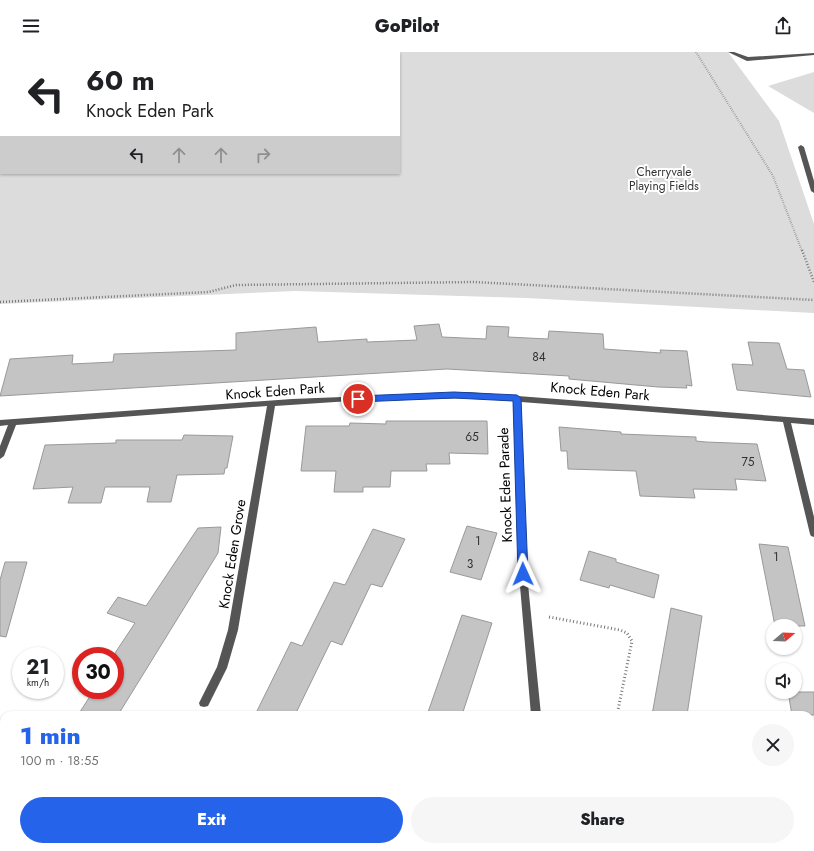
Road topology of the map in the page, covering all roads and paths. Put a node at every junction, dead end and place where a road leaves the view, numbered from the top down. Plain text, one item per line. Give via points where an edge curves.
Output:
1 (696, 52) edge
2 (730, 52) edge
3 (814, 54) edge
4 (801, 147) dead end
5 (814, 191) edge
6 (814, 282) edge
7 (814, 300) edge
8 (0, 302) edge
9 (517, 398) junction
10 (270, 404) junction
11 (786, 420) junction
12 (13, 422) junction
13 (814, 422) edge
14 (0, 423) edge
15 (0, 456) edge
16 (814, 534) edge
17 (549, 617) dead end
18 (204, 703) dead end
19 (536, 711) edge
20 (617, 711) edge

1 - 6 path via 773,176
2 - 3 street via 747,59
4 - 5 street
7 - 8 path via 474,282 342,282 236,285 210,292
9 - 10 street, Knock Eden Park via 467,395 416,396
9 - 11 street, Knock Eden Park
9 - 19 street, Knock Eden Parade via 523,574
10 - 12 street, Knock Eden Park
10 - 18 street, Knock Eden Grove via 233,630 222,668
11 - 13 street, Knock Eden Park
11 - 16 street
12 - 14 street, Knock Eden Park
12 - 15 street
17 - 20 path via 620,630 631,638

